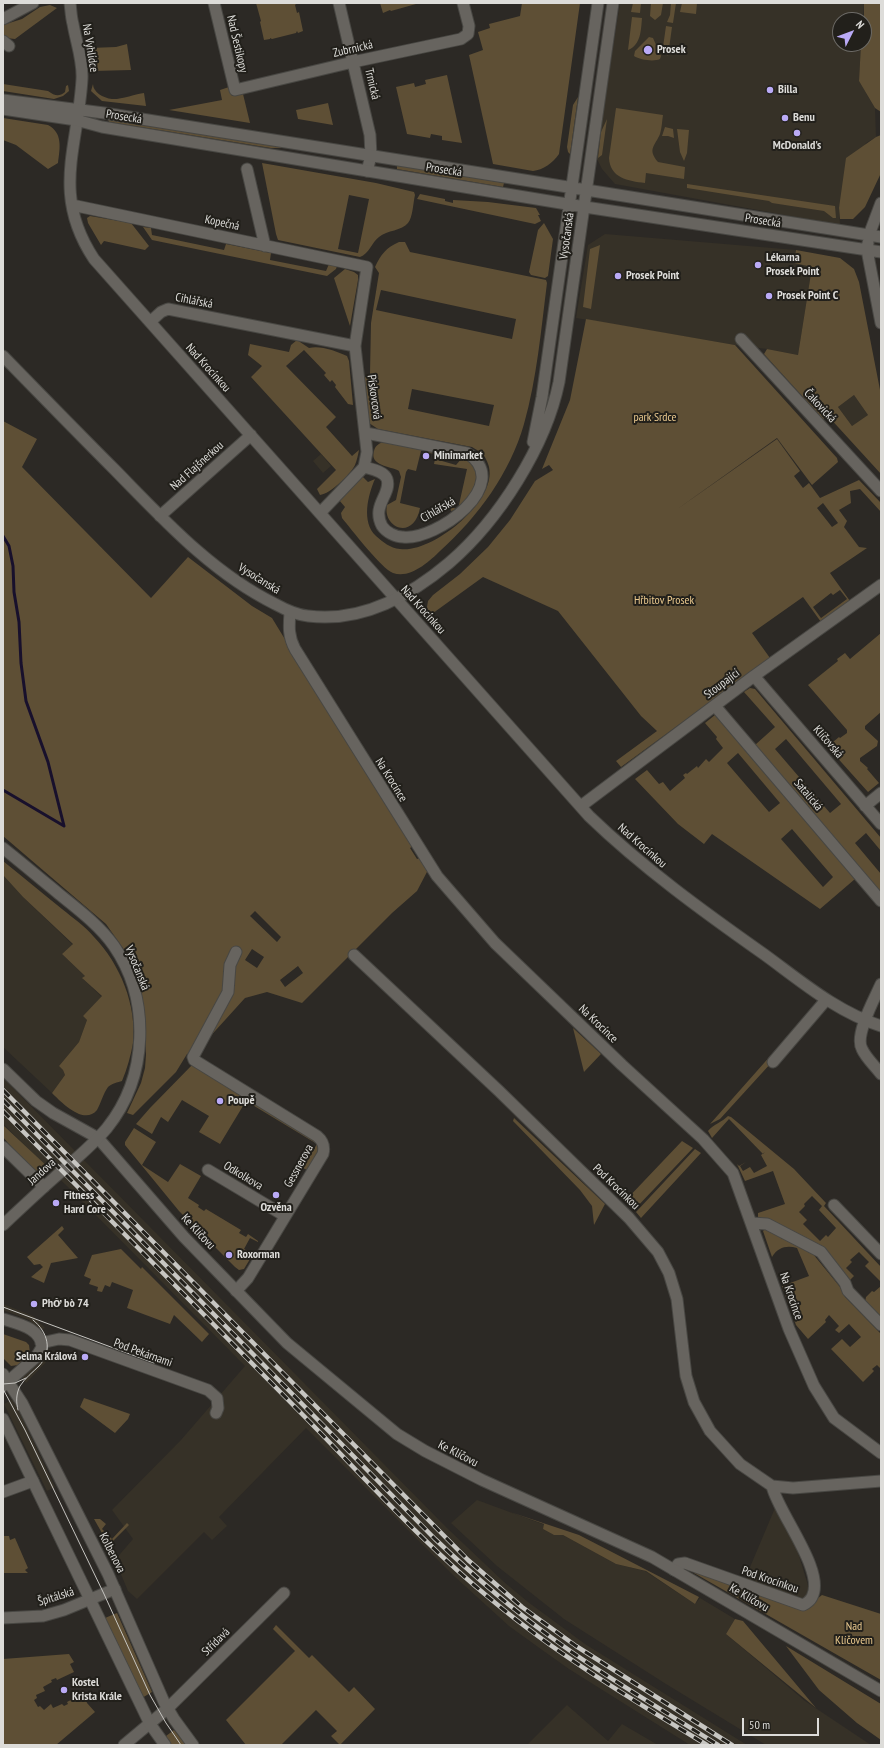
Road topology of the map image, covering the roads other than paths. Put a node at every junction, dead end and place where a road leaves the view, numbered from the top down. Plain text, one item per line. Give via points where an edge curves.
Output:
1 (33, 3) edge
2 (70, 3) edge
3 (214, 3) edge
4 (339, 3) edge
5 (463, 3) edge
6 (598, 3) edge
7 (613, 3) edge
8 (3, 18) edge
9 (353, 62) junction
10 (235, 90) joint
11 (3, 100) edge
12 (3, 109) edge
13 (77, 115) junction
14 (371, 156) junction
15 (248, 169) dead end
16 (367, 171) junction
17 (571, 188) junction
18 (587, 190) junction
19 (881, 203) edge
20 (72, 205) junction
21 (569, 205) junction
22 (585, 207) junction
23 (869, 235) junction
24 (881, 236) edge
25 (265, 246) junction
26 (867, 250) junction
27 (881, 252) edge
28 (368, 268) joint
29 (150, 322) junction
30 (881, 323) edge
31 (741, 339) dead end
32 (355, 346) junction
33 (3, 356) edge
34 (366, 433) junction
35 (250, 435) junction
36 (525, 466) junction
37 (364, 467) junction
38 (881, 491) edge
39 (320, 513) junction
40 (160, 516) junction
41 (881, 586) edge
42 (397, 599) junction
43 (290, 612) junction
44 (754, 676) junction
45 (715, 706) junction
46 (881, 793) edge
47 (581, 806) junction
48 (865, 806) junction
49 (881, 824) edge
50 (3, 848) edge
51 (881, 901) edge
52 (236, 952) dead end
53 (354, 955) dead end
54 (881, 984) edge
55 (826, 1000) junction
56 (865, 1021) junction
57 (881, 1026) edge
58 (773, 1062) dead end
59 (3, 1069) edge
60 (881, 1074) edge
61 (98, 1138) junction
62 (3, 1146) edge
63 (208, 1170) dead end
64 (44, 1187) junction
65 (834, 1205) dead end
66 (285, 1216) junction
67 (752, 1223) junction
68 (3, 1225) edge
69 (881, 1254) edge
70 (236, 1290) junction
71 (3, 1319) edge
72 (881, 1325) edge
73 (42, 1343) junction
74 (5, 1380) edge
75 (216, 1413) dead end
76 (3, 1419) edge
77 (881, 1452) edge
78 (33, 1481) junction
79 (881, 1481) edge
80 (772, 1486) junction
81 (3, 1492) edge
82 (674, 1570) junction
83 (115, 1589) junction
84 (284, 1593) dead end
85 (89, 1599) junction
86 (3, 1618) edge
87 (881, 1691) edge
88 (167, 1709) junction
89 (150, 1724) junction
90 (124, 1745) edge
91 (166, 1745) edge
92 (193, 1745) edge

1 - 8 street
2 - 13 street, Na Vyhlídce via 82,77
3 - 10 street, Nad Šestikopy
4 - 9 street, Trmická
5 - 9 street, Zubrnická via 469,26 468,34 462,39
6 - 17 street, Vysočanská
7 - 18 street, Vysočanská
9 - 10 street, Zubrnická
9 - 14 street, Trmická via 370,135
11 - 13 street, Prosecká
12 - 13 street, Prosecká
13 - 14 street, Prosecká
13 - 16 street, Prosecká via 102,127
13 - 20 street, Nad Krocínkou via 69,190
14 - 16 street, Trmická
14 - 17 street, Prosecká
15 - 25 street
16 - 21 street, Prosecká
17 - 18 street, Prosecká
17 - 21 street, Vysočanská
18 - 22 street, Vysočanská
18 - 23 street, Prosecká
19 - 23 street
20 - 25 street, Kopečná
20 - 29 street, Nad Krocínkou via 76,224 91,254
21 - 22 street, Prosecká
21 - 36 street, Vysočanská via 541,403 532,447
22 - 26 street, Prosecká
22 - 36 street, Vysočanská via 556,396 546,426
23 - 24 street, Prosecká
23 - 26 street
25 - 28 street, Kopečná
26 - 27 street, Prosecká
26 - 30 street
28 - 32 street, Pískovcová
29 - 32 street, Cihlářská via 168,309
29 - 35 street, Nad Krocínkou
31 - 38 street, Čakovická
32 - 34 street, Pískovcová
33 - 40 street, Vysočanská
34 - 37 street, Pískovcová via 367,452
34 - 37 street, Cihlářská via 467,453 475,458 480,466 482,482 470,505 462,513 433,529 413,537 402,537 384,529 379,520 378,509 387,488 384,474
35 - 39 street, Nad Krocínkou
35 - 40 street, Nad Flajšnerkou
36 - 42 street, Vysočanská via 497,513 467,547 424,583
37 - 39 street
39 - 42 street, Nad Krocínkou
40 - 43 street, Vysočanská via 194,548 225,572 266,600
41 - 44 street, Stoupající
42 - 43 street, Vysočanská via 354,615 306,616
42 - 47 street, Nad Krocínkou
43 - 67 street, Na Krocínce via 288,630 295,649 437,876 494,943 703,1139 733,1173
44 - 45 street, Stoupající
44 - 48 street, Klíčovská
45 - 47 street, Stoupající
45 - 51 street, Satalická
46 - 48 street
47 - 55 street, Nad Krocínkou via 652,872
48 - 49 street, Klíčovská
50 - 61 street, Vysočanská via 98,928 114,946 130,978 139,1014 140,1046 126,1097 115,1117
52 - 66 street, Gessnerova via 230,965 228,992 193,1057 317,1136 323,1144 323,1154
53 - 80 street, Pod Krocínkou via 499,1091 645,1234 669,1273 677,1299 686,1376 694,1402 710,1431 740,1464
54 - 56 street
55 - 56 street, Nad Krocínkou
55 - 58 street
56 - 57 street, Nad Krocínkou
56 - 60 street via 860,1034 861,1049
59 - 61 street via 52,1113
61 - 64 street, Jandova
61 - 70 street, Ke Klíčovu via 184,1237
62 - 64 street
63 - 66 street, Odkolkova
64 - 68 street, Jandova
65 - 69 street
66 - 70 street, Gessnerova via 248,1278
67 - 72 street via 767,1224 821,1252 845,1283 848,1291
67 - 77 street, Na Krocínce via 789,1329 814,1386 834,1418
70 - 82 street, Ke Klíčovu via 288,1343 370,1413 425,1452 631,1546
71 - 73 street via 29,1329
73 - 74 street via 36,1357
73 - 75 street, Pod Pekárnami via 59,1339 70,1340 208,1390 217,1398
74 - 83 street, Kolbenova via 22,1403
76 - 78 street
78 - 81 street
78 - 85 street
79 - 80 street, Pod Krocínkou via 793,1488
80 - 82 street, Pod Krocínkou via 807,1558 814,1583 813,1596 810,1600 803,1605 685,1563 678,1564
82 - 87 street, Ke Klíčovu
83 - 85 street, Špitálská
83 - 88 street, Kolbenova
84 - 88 street, Střídavá
85 - 86 street, Špitálská via 43,1616
85 - 89 street
88 - 89 street, Střídavá
88 - 92 street, Kolbenova
89 - 90 street, Střídavá
89 - 91 street

